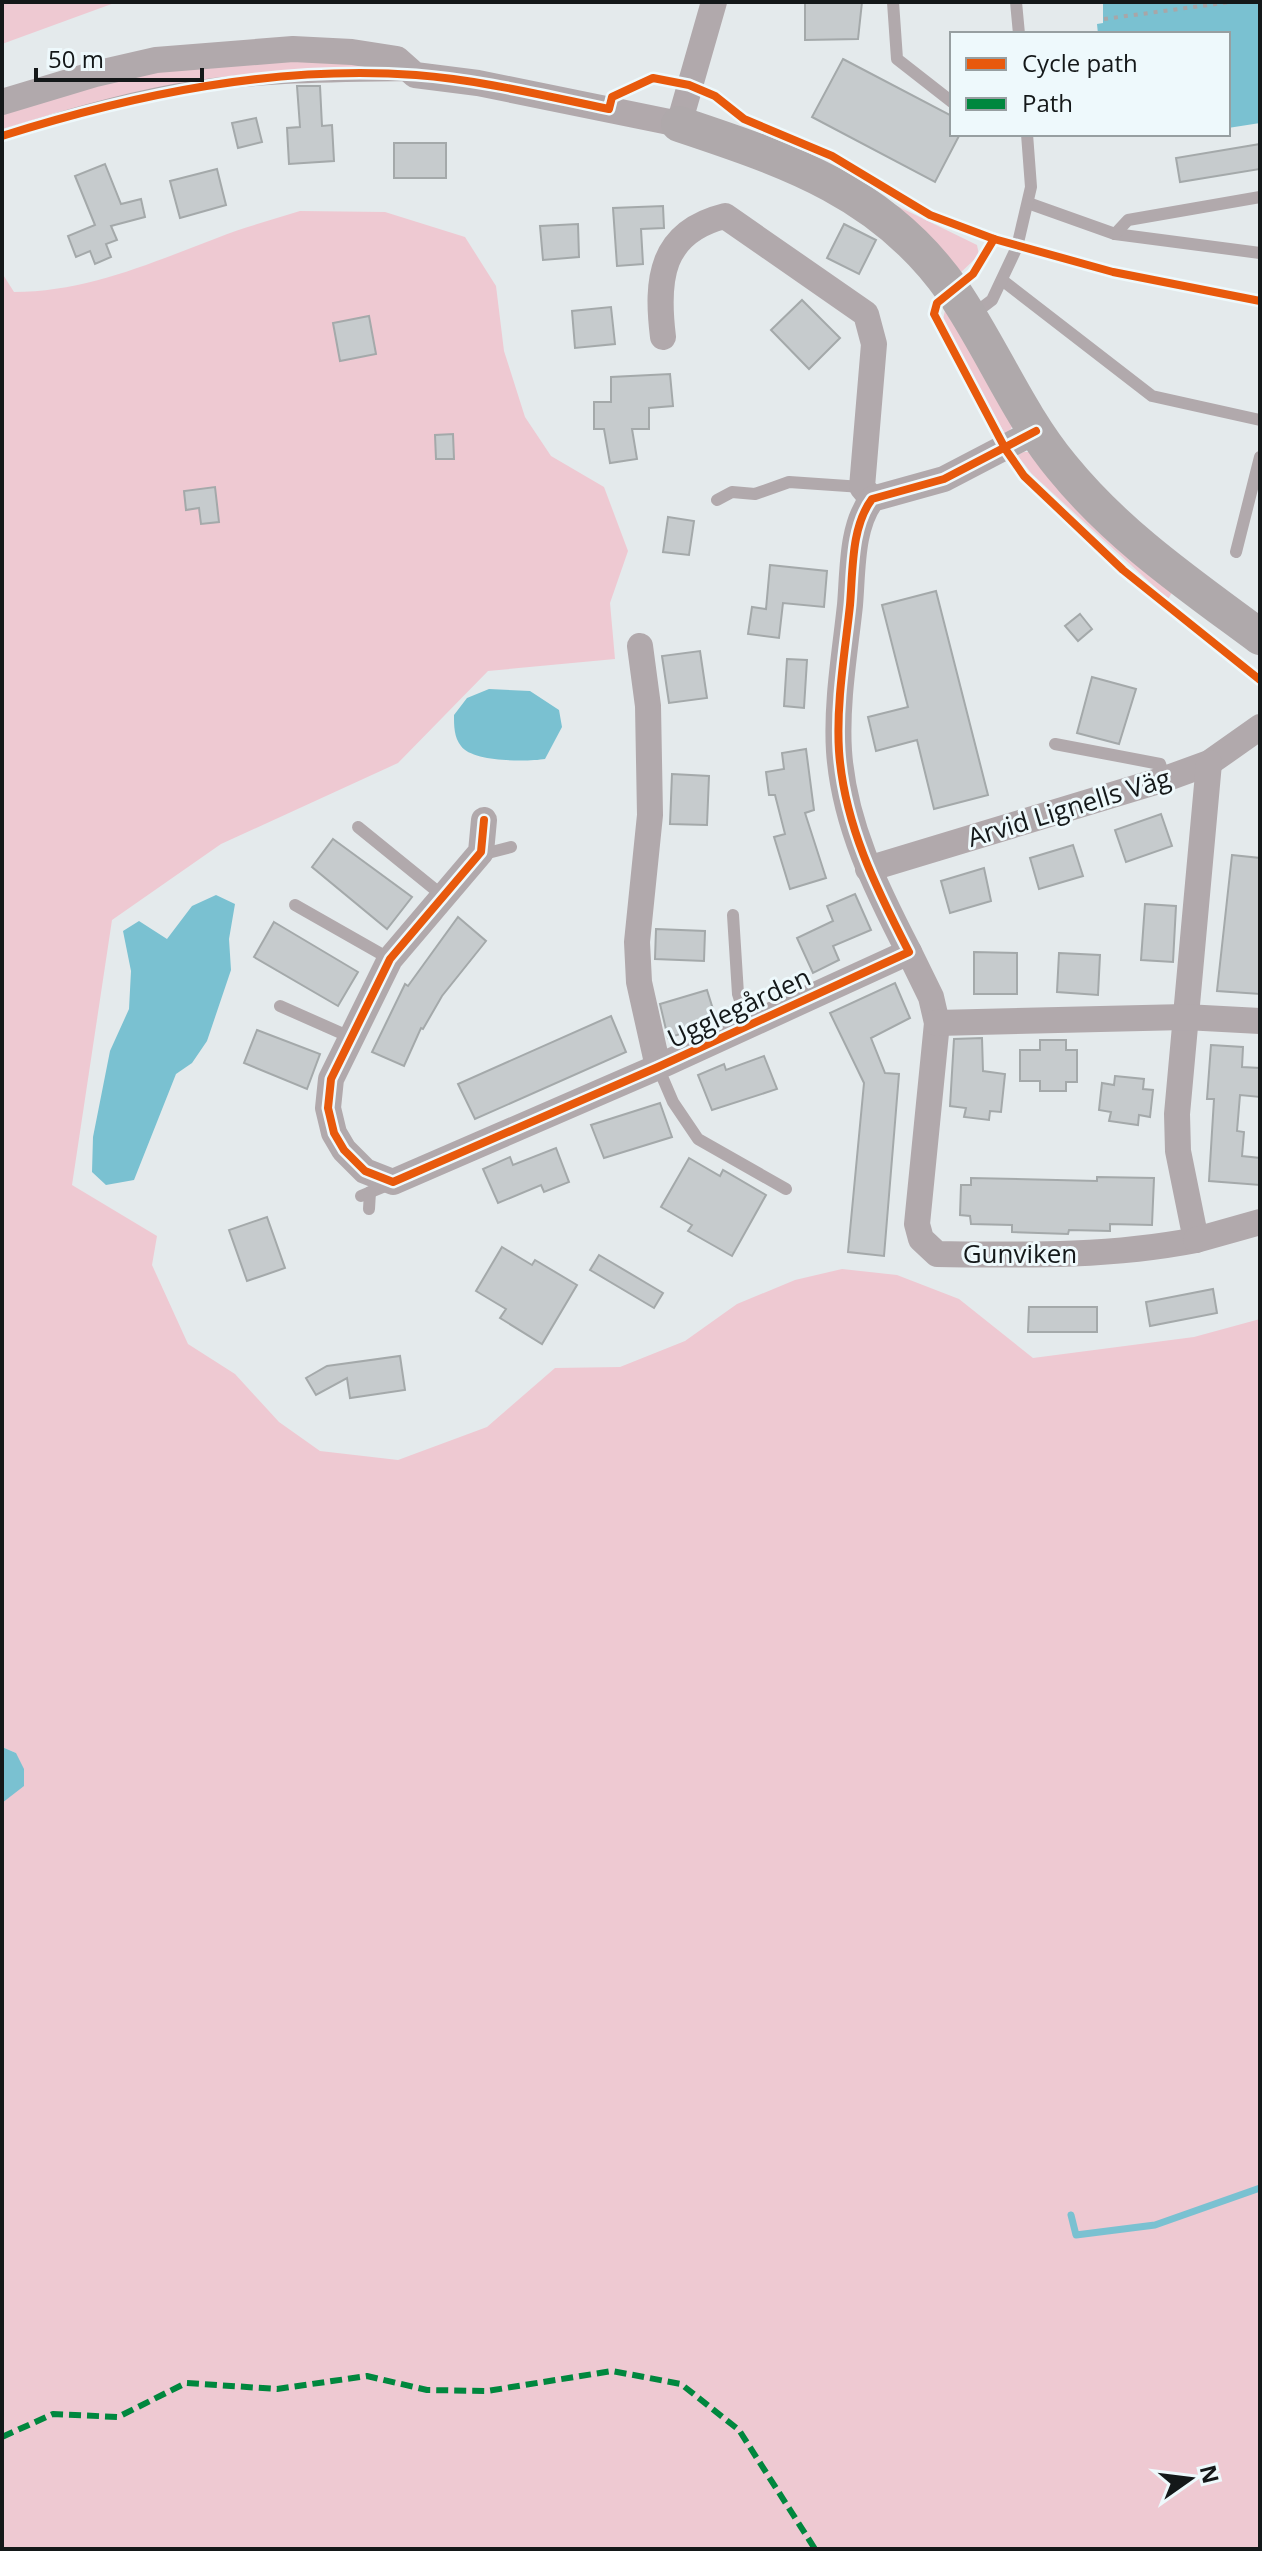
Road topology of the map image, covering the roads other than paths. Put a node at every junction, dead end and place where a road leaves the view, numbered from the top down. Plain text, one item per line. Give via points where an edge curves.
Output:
1 (714, 2) edge
2 (893, 2) edge
3 (1016, 2) edge
4 (1019, 32) edge
5 (415, 75) junction
6 (950, 100) edge
7 (2, 102) edge
8 (679, 124) junction
9 (2, 136) edge
10 (1024, 136) edge
11 (1260, 197) edge
12 (1028, 203) junction
13 (1115, 234) junction
14 (1260, 253) edge
15 (1002, 280) junction
16 (968, 318) junction
17 (663, 337) dead end
18 (1260, 420) edge
19 (1036, 431) junction
20 (1260, 457) edge
21 (867, 493) junction
22 (717, 500) dead end
23 (1236, 552) dead end
24 (1260, 637) edge
25 (640, 646) dead end
26 (1260, 727) edge
27 (1055, 744) dead end
28 (1209, 763) junction
29 (1165, 779) junction
30 (484, 820) dead end
31 (358, 827) dead end
32 (511, 847) dead end
33 (477, 856) junction
34 (868, 869) junction
35 (443, 896) junction
36 (295, 905) dead end
37 (733, 915) dead end
38 (909, 952) junction
39 (390, 959) junction
40 (280, 1006) dead end
41 (1185, 1017) junction
42 (1260, 1021) edge
43 (937, 1023) junction
44 (748, 1026) junction
45 (350, 1037) junction
46 (658, 1067) junction
47 (786, 1189) dead end
48 (375, 1190) junction
49 (369, 1209) dead end
50 (1260, 1222) edge
51 (1196, 1240) junction

1 - 8 street
2 - 6 lane via 897,59
3 - 4 lane
5 - 7 street via 397,59 352,52 224,53 110,70
5 - 8 street
5 - 9 lane via 295,76 175,90 92,107
8 - 16 street via 780,158 863,202 920,252
10 - 12 lane
11 - 13 lane via 1128,220
12 - 13 lane
12 - 15 lane
13 - 14 lane
15 - 16 lane via 992,300
15 - 18 lane via 1152,396
16 - 19 street
17 - 21 street via 659,301 667,260 694,228 725,216 866,314 874,344
19 - 21 street via 944,479
19 - 24 street via 1111,521
20 - 23 lane
21 - 22 lane via 789,482 755,494 732,492
21 - 34 street via 857,533 839,748 850,819
25 - 46 street, Ugglegården via 648,706 650,815 638,955
26 - 28 street, Arvid Lignells Väg
27 - 29 lane via 1160,764
28 - 29 street, Arvid Lignells Väg
28 - 41 street
29 - 34 street, Arvid Lignells Väg
30 - 33 street
31 - 35 lane
32 - 33 lane
33 - 35 street
34 - 38 street
35 - 39 street
36 - 39 lane
37 - 44 lane, Ugglegården via 738,994
38 - 43 street, Gunviken
38 - 44 street, Ugglegården
39 - 45 street
40 - 45 lane
41 - 42 street
41 - 43 street
41 - 51 street via 1178,1151
43 - 51 street, Gunviken via 917,1224 921,1239 937,1254 1098,1254
44 - 46 street, Ugglegården
45 - 48 street via 331,1079 328,1108 334,1133
46 - 47 lane, Ugglegården via 698,1139
46 - 48 street, Ugglegården
48 - 49 lane
50 - 51 street, Gunviken

